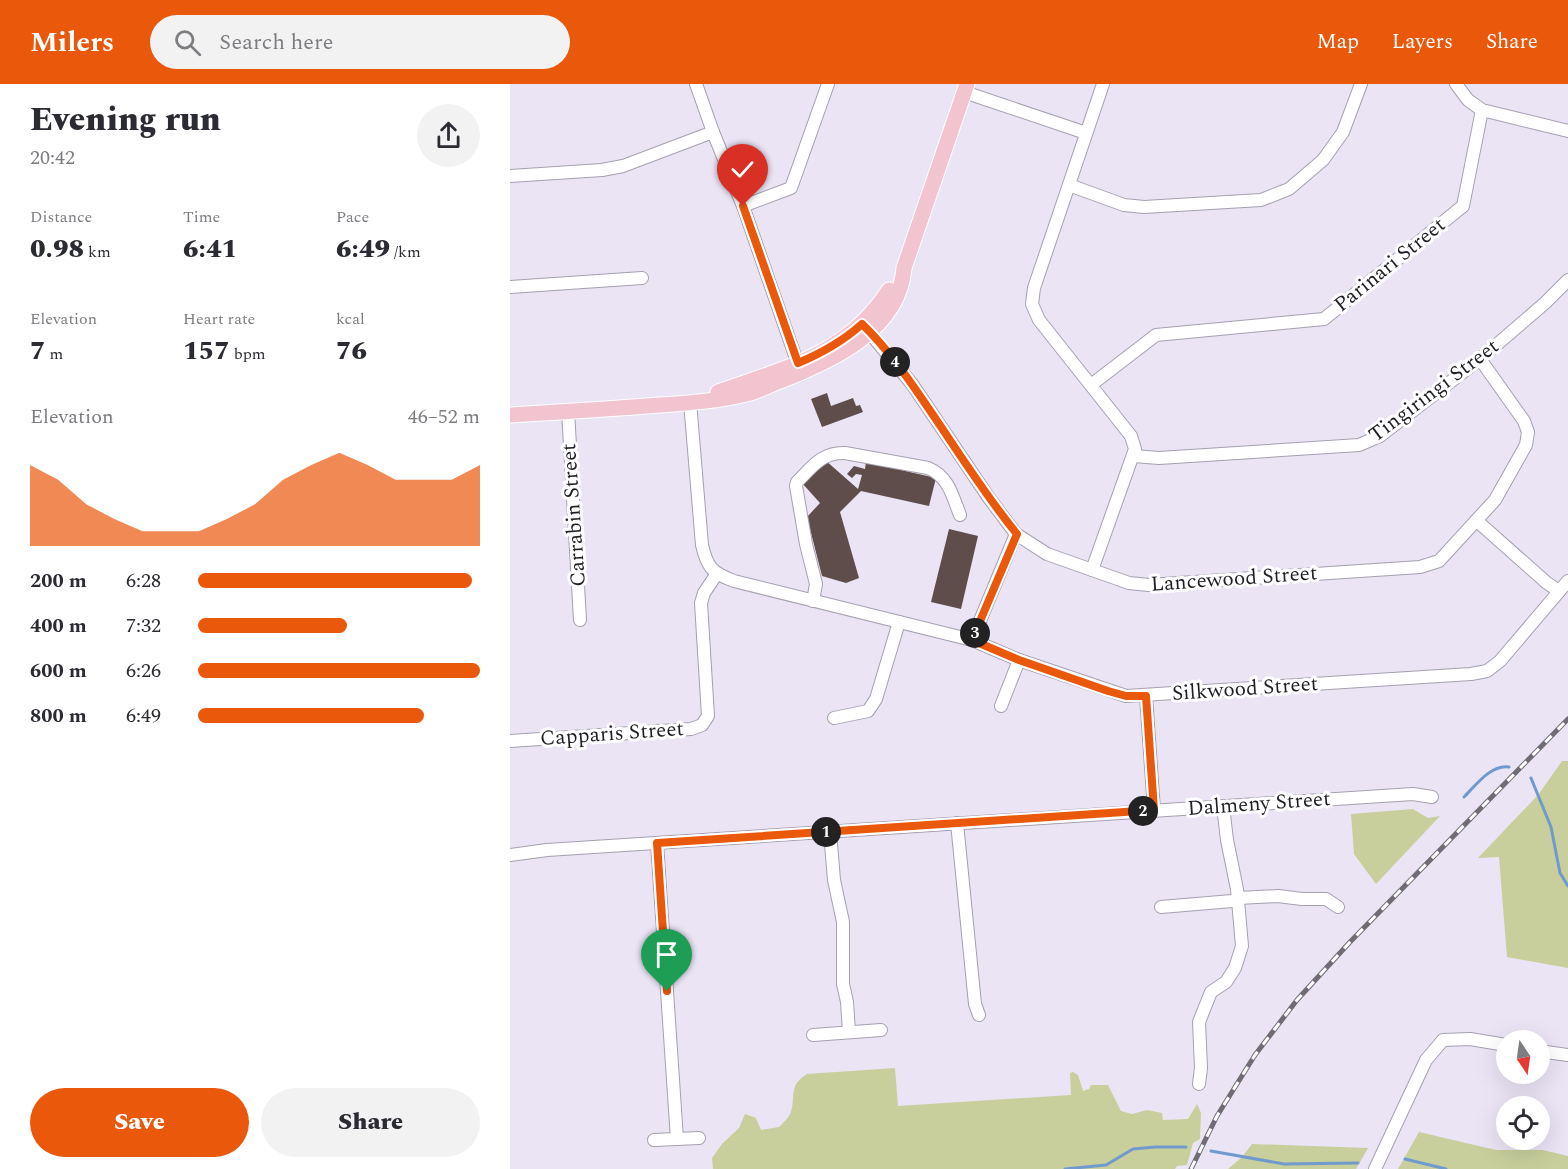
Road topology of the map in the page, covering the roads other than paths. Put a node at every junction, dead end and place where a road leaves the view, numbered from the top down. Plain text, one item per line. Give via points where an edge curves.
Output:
1 (696, 84) edge
2 (828, 84) edge
3 (1103, 84) edge
4 (1361, 84) edge
5 (1456, 84) edge
6 (965, 88) edge
7 (1482, 110) junction
8 (1568, 131) edge
9 (713, 132) junction
10 (1086, 133) junction
11 (510, 176) edge
12 (1068, 185) junction
13 (743, 206) junction
14 (642, 278) dead end
15 (1568, 280) edge
16 (510, 287) edge
17 (866, 328) junction
18 (1480, 359) junction
19 (799, 368) junction
20 (1091, 385) junction
21 (690, 402) junction
22 (568, 411) junction
23 (510, 415) edge
24 (1132, 460) junction
25 (960, 515) dead end
26 (1477, 521) junction
27 (1017, 534) junction
28 (1092, 570) junction
29 (716, 575) junction
30 (1564, 586) edge
31 (813, 601) junction
32 (580, 620) dead end
33 (899, 622) junction
34 (972, 640) junction
35 (1019, 660) junction
36 (1146, 696) junction
37 (1001, 706) dead end
38 (834, 718) dead end
39 (510, 741) edge
40 (1432, 797) dead end
41 (1223, 806) junction
42 (1154, 810) junction
43 (957, 823) junction
44 (830, 832) junction
45 (657, 843) junction
46 (510, 855) edge
47 (1238, 898) junction
48 (1161, 907) dead end
49 (1338, 907) dead end
50 (979, 1015) dead end
51 (881, 1030) dead end
52 (849, 1032) junction
53 (813, 1035) dead end
54 (1496, 1043) edge
55 (1550, 1053) edge
56 (1568, 1055) edge
57 (1199, 1084) dead end
58 (699, 1138) dead end
59 (677, 1139) junction
60 (654, 1140) dead end
61 (1375, 1169) edge

1 - 9 street
2 - 13 street via 791,188
3 - 10 street
4 - 12 street via 1343,132 1323,160 1288,189 1261,200 1144,207 1124,205
5 - 7 street
6 - 10 street
6 - 17 main road via 903,279 880,321
7 - 8 street
7 - 20 street, Parinari Street via 1463,206 1324,319 1156,335
9 - 11 street via 623,166
9 - 13 street
10 - 12 street
12 - 20 street via 1032,303 1039,320
13 - 19 street
14 - 16 street
15 - 18 street, Tingiringi Street
17 - 19 main road via 845,352
17 - 27 street, Lancewood Street via 912,384
18 - 24 street, Tingiringi Street via 1380,436 1359,445
18 - 26 street, Lancewood Street via 1528,432 1526,445 1504,486
19 - 21 main road via 748,394
20 - 24 street via 1131,436 1135,449
21 - 22 main road
21 - 29 street via 702,545 706,562
22 - 23 main road
22 - 32 street, Carrabin Street
24 - 28 street
25 - 31 street via 944,479 928,468 845,453 825,455 796,486 816,584
26 - 28 street, Lancewood Street via 1439,561 1420,567 1149,585 1129,583
26 - 30 street via 1547,583
27 - 28 street, Lancewood Street via 1047,554
27 - 34 street
29 - 31 street, Silkwood Street
29 - 39 street, Capparis Street via 701,603 708,716 702,725 691,729
30 - 36 street, Silkwood Street via 1487,671
31 - 33 street, Silkwood Street
33 - 34 street, Silkwood Street
33 - 38 street via 876,699 868,711
34 - 35 street, Silkwood Street
35 - 36 street, Silkwood Street via 1126,696
35 - 37 street
36 - 42 street
40 - 41 street, Dalmeny Street via 1413,794
41 - 42 street, Dalmeny Street
41 - 47 street
42 - 43 street, Dalmeny Street
43 - 44 street, Dalmeny Street
43 - 50 street
44 - 45 street, Dalmeny Street
44 - 52 street via 843,922 843,984
45 - 46 street, Dalmeny Street
45 - 59 street
47 - 48 street
47 - 49 street via 1326,899
47 - 57 street via 1242,946 1235,968 1226,982 1212,992 1199,1022
51 - 52 street
52 - 53 street
54 - 61 street via 1443,1040 1426,1060
55 - 56 street
58 - 59 street
59 - 60 street

